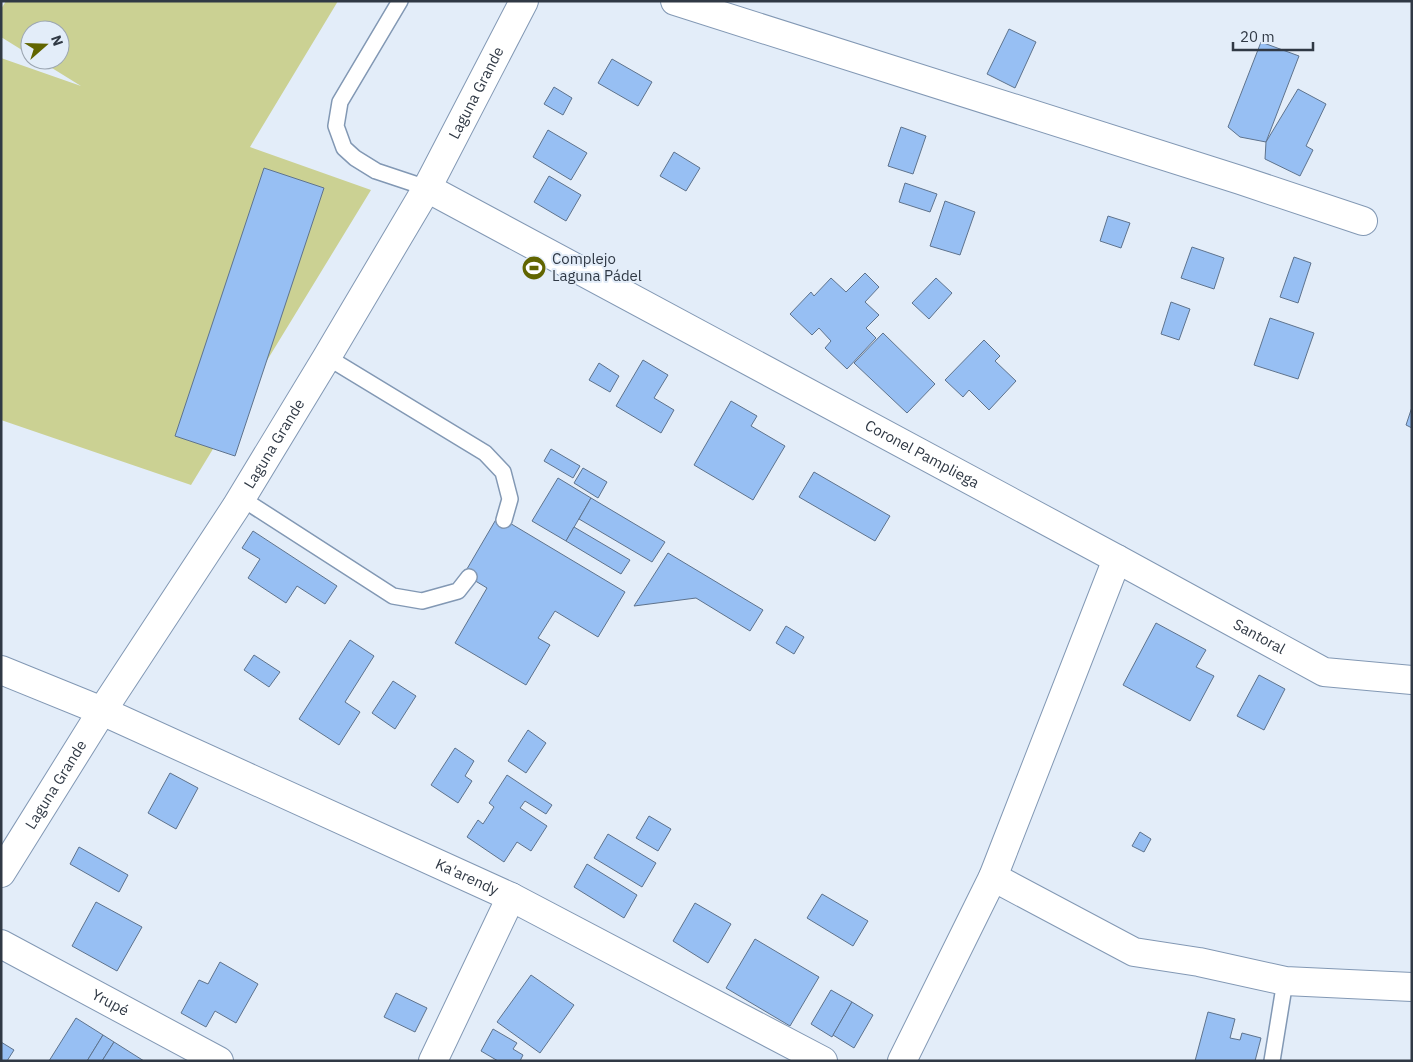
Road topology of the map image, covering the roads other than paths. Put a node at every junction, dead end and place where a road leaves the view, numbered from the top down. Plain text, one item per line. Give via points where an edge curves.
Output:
1 (400, 1) edge
2 (524, 1) edge
3 (675, 1) edge
4 (427, 188) junction
5 (1363, 221) dead end
6 (327, 357) junction
7 (241, 498) junction
8 (504, 520) dead end
9 (1117, 559) junction
10 (469, 577) dead end
11 (1, 670) edge
12 (1412, 680) edge
13 (102, 711) junction
14 (1, 873) edge
15 (993, 877) junction
16 (512, 897) junction
17 (1, 944) edge
18 (1285, 981) junction
19 (1412, 987) edge
20 (219, 1061) edge
21 (433, 1061) edge
22 (823, 1061) edge
23 (902, 1061) edge
24 (1272, 1061) edge

1 - 4 lane via 340,102 336,126 344,148 355,158 376,171
2 - 4 street, Laguna Grande
3 - 5 street
4 - 6 street, Laguna Grande
4 - 9 street, Coronel Pampliega
6 - 7 street, Laguna Grande
6 - 8 lane via 485,453 503,472 510,499
7 - 10 lane via 393,596 422,601 458,592
7 - 13 street, Laguna Grande
9 - 12 street, Santoral via 1324,672
9 - 15 street
11 - 13 street, Ka'arendy
13 - 14 street, Laguna Grande
13 - 16 street, Ka'arendy
15 - 18 street via 1134,952
15 - 23 street
16 - 21 street
16 - 22 street, Ka'arendy
17 - 20 street, Yrupé
18 - 19 street
18 - 24 lane

